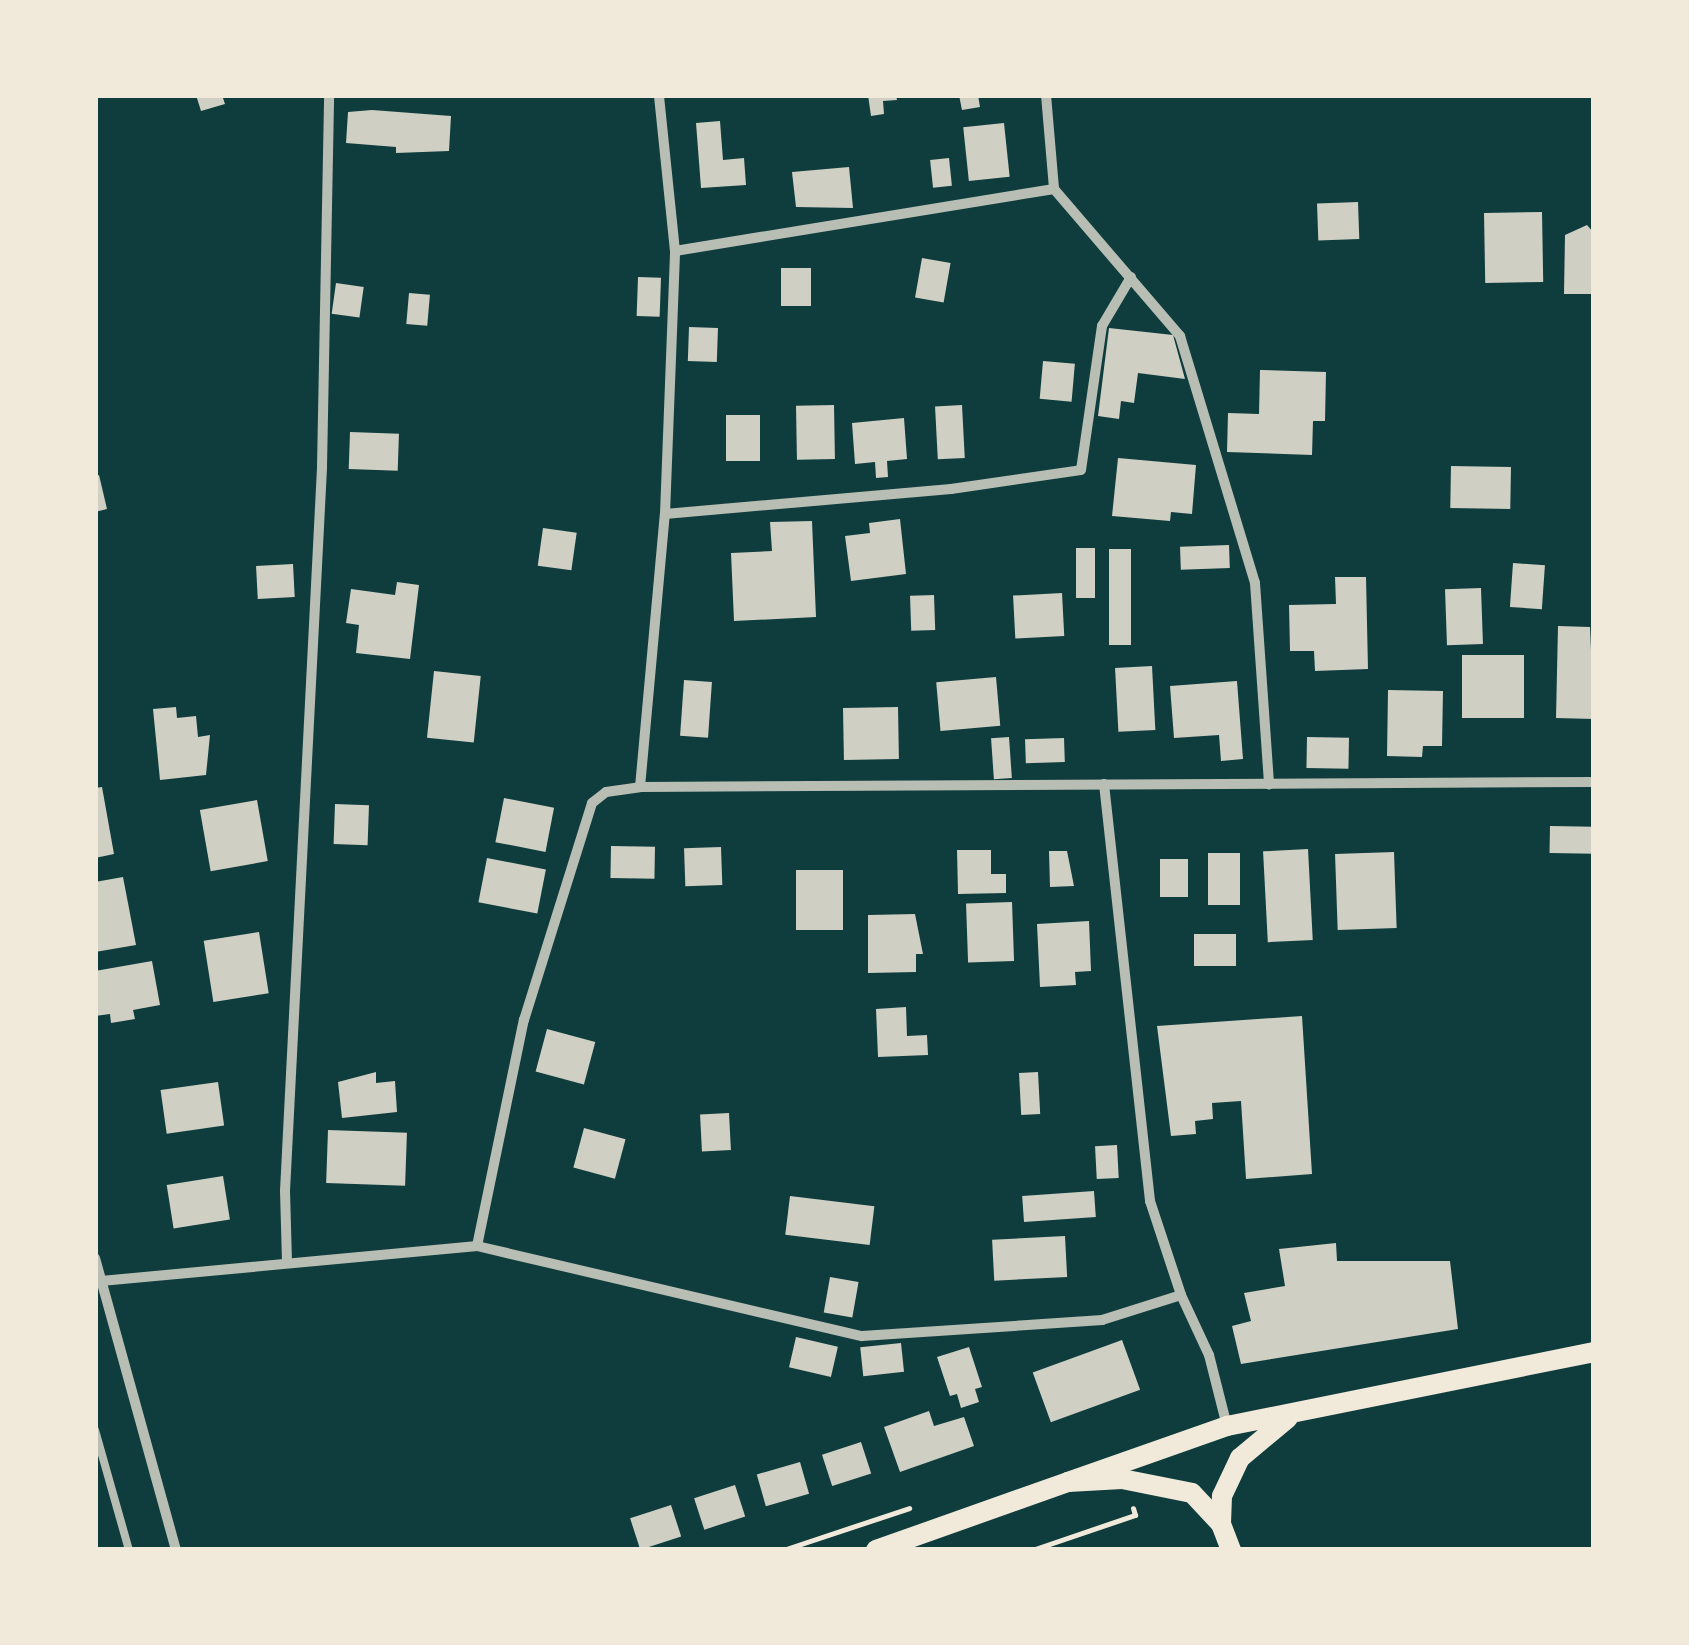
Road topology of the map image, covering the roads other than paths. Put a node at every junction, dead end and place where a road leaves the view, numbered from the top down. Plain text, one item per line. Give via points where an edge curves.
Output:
1 (328, 95) edge
2 (658, 95) edge
3 (1046, 95) edge
4 (1054, 188) junction
5 (674, 252) junction
6 (1131, 278) junction
7 (666, 514) junction
8 (1594, 782) edge
9 (1104, 784) junction
10 (1269, 786) junction
11 (640, 787) junction
12 (477, 1246) junction
13 (95, 1258) edge
14 (287, 1262) junction
15 (102, 1281) junction
16 (1181, 1295) junction
17 (1594, 1352) edge
18 (1300, 1410) junction
19 (1228, 1426) junction
20 (95, 1430) edge
21 (1068, 1482) junction
22 (1221, 1524) junction
23 (129, 1550) edge
24 (176, 1550) edge
25 (876, 1550) edge
26 (1230, 1550) edge

1 - 14 street via 322,467 285,1191
2 - 5 street
3 - 4 street
4 - 5 street
4 - 6 street
5 - 7 street
6 - 7 street via 1102,326 1081,470 951,489
6 - 10 street via 1180,336 1255,583
7 - 11 street
8 - 10 street
9 - 10 street
9 - 11 street
9 - 16 street via 1140,1141 1150,1200
11 - 12 street via 606,792 592,803 524,1020
12 - 14 street
12 - 16 street via 862,1336 1102,1320
13 - 15 street
14 - 15 street
15 - 24 street
16 - 19 street via 1210,1355
17 - 18 main road
18 - 19 main road
18 - 22 main road via 1240,1458 1222,1496
19 - 21 main road
20 - 23 lane
21 - 22 main road via 1163,1484 1192,1493
21 - 25 main road
22 - 26 main road

